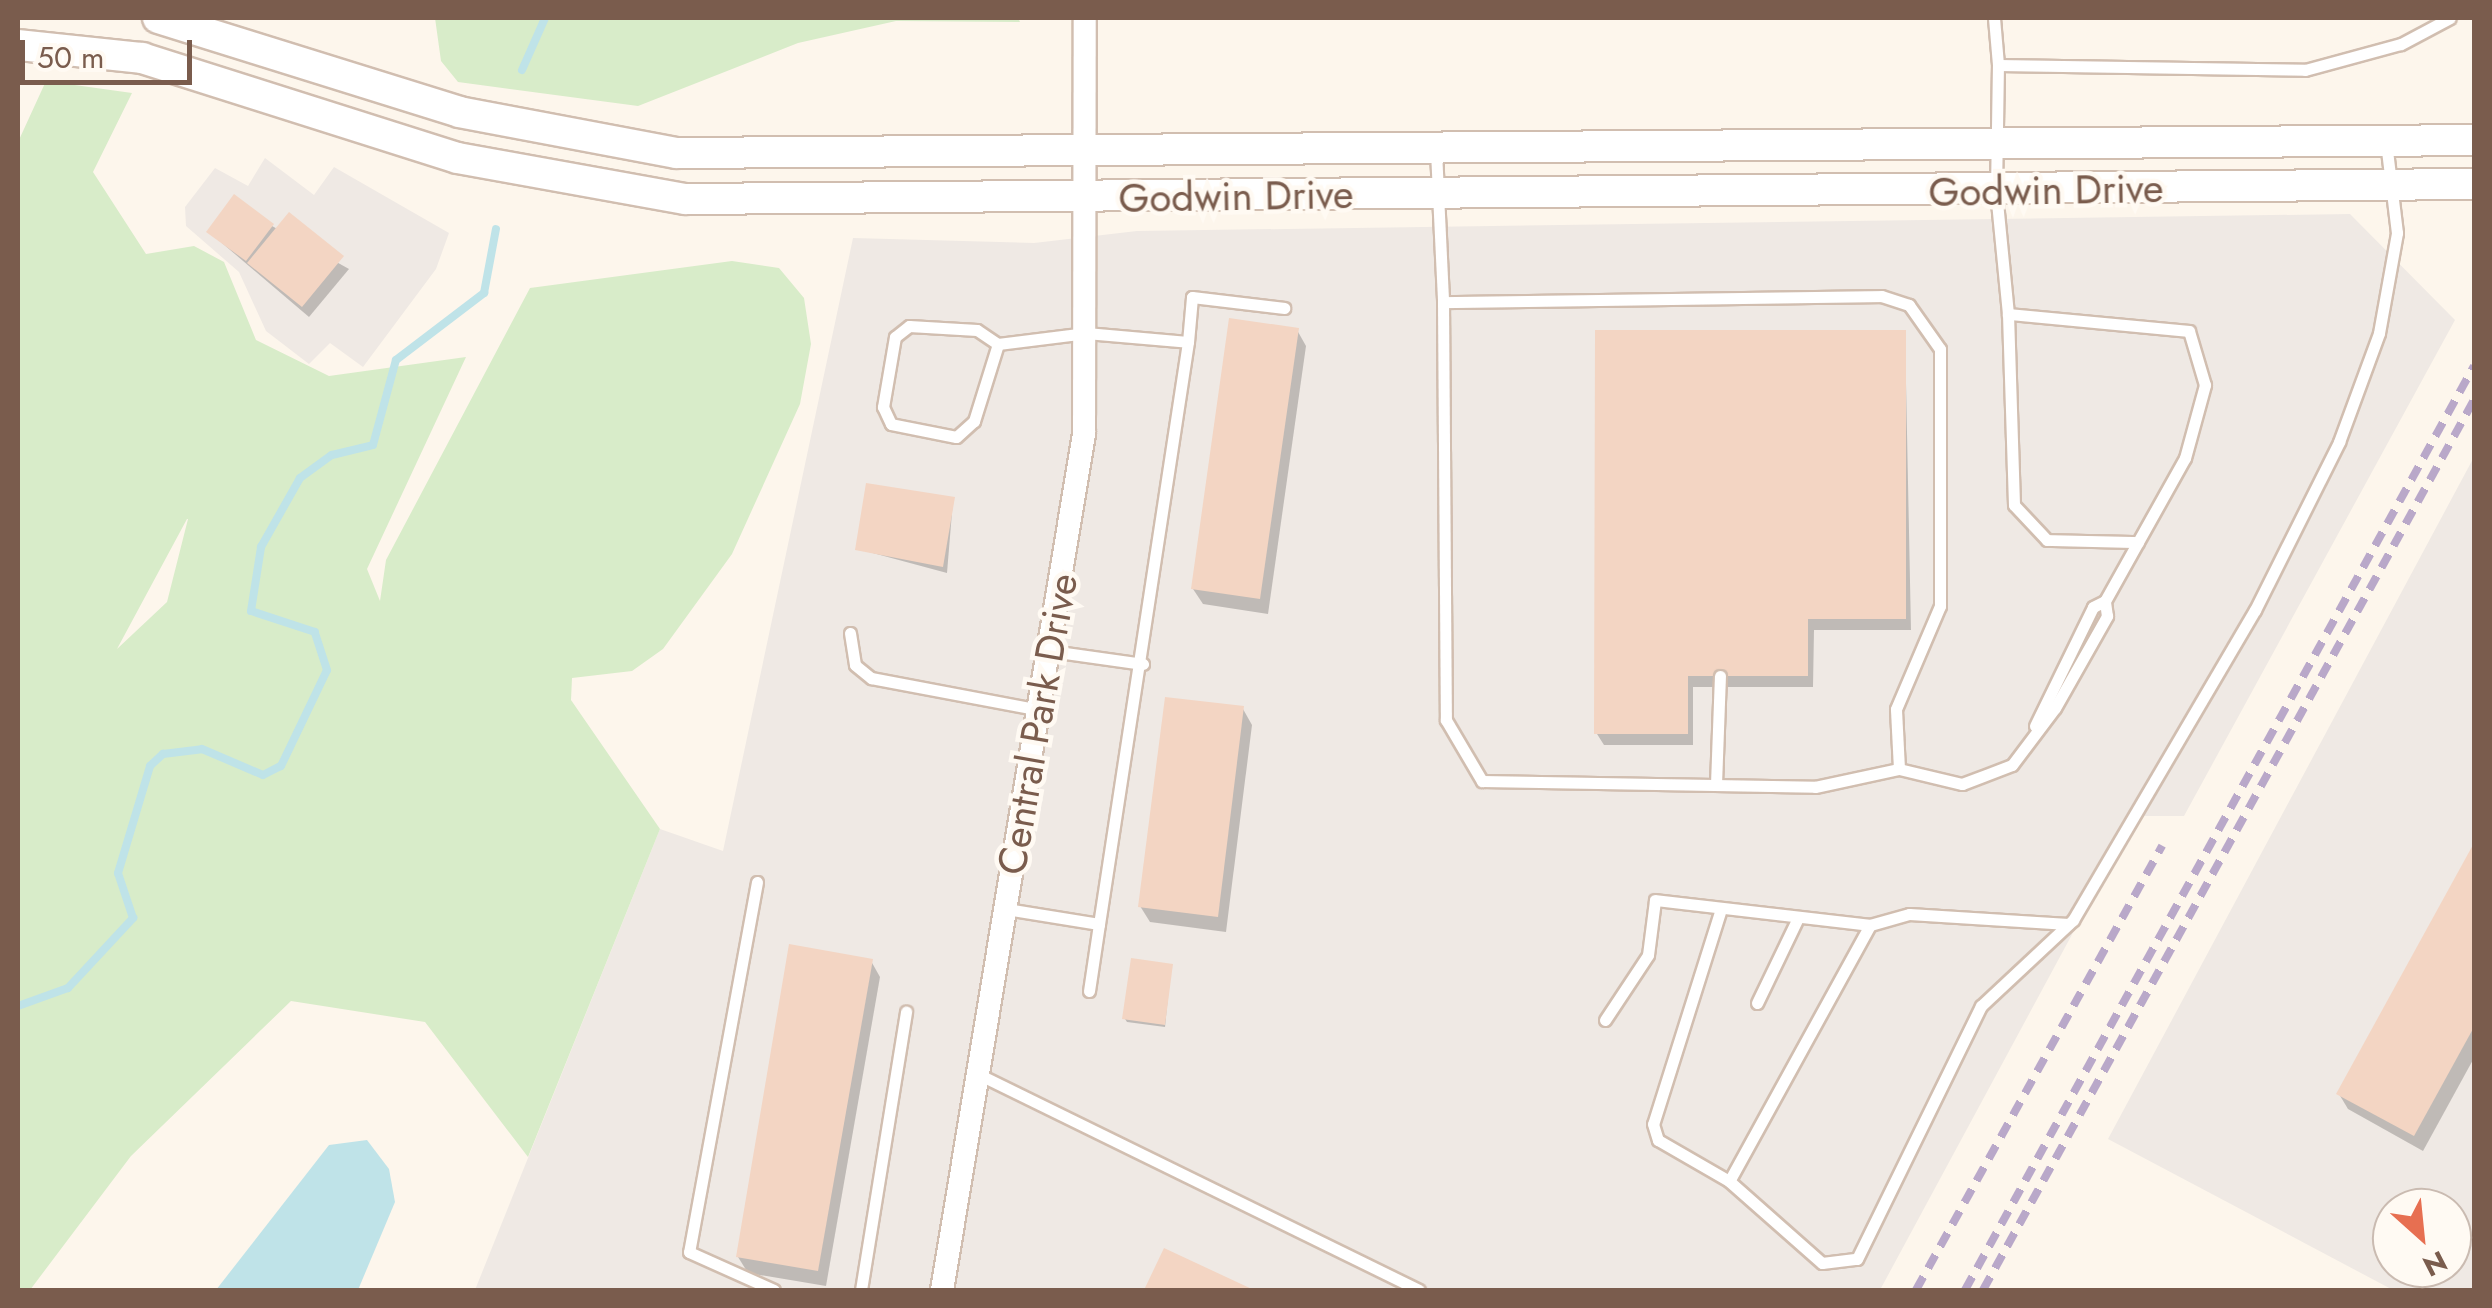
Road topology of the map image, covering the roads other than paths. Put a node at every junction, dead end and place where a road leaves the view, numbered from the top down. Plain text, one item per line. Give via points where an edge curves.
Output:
1 (158, 18) edge
2 (1084, 18) edge
3 (1994, 18) edge
4 (2450, 18) edge
5 (18, 46) edge
6 (1998, 65) junction
7 (2474, 140) edge
8 (2386, 141) junction
9 (1998, 144) junction
10 (1436, 150) junction
11 (1082, 154) junction
12 (2389, 184) junction
13 (2474, 184) edge
14 (1996, 191) junction
15 (1438, 194) junction
16 (1083, 198) junction
17 (1443, 302) junction
18 (1284, 308) dead end
19 (2008, 314) junction
20 (1086, 333) junction
21 (1188, 342) junction
22 (998, 344) junction
23 (2138, 542) junction
24 (850, 633) dead end
25 (1052, 651) junction
26 (1143, 664) junction
27 (1720, 676) dead end
28 (1041, 710) junction
29 (1899, 768) junction
30 (1716, 784) junction
31 (757, 882) dead end
32 (1006, 908) junction
33 (1720, 912) junction
34 (1797, 920) junction
35 (1099, 924) junction
36 (2068, 924) junction
37 (1870, 925) junction
38 (1089, 991) dead end
39 (1756, 1003) dead end
40 (906, 1012) dead end
41 (1605, 1020) dead end
42 (978, 1074) junction
43 (1729, 1181) junction
44 (774, 1290) edge
45 (860, 1290) edge
46 (942, 1290) edge
47 (1419, 1290) edge

1 - 11 street, Godwin Drive via 458,112 622,147 762,158
2 - 11 street, Central Park Drive
3 - 6 lane
4 - 6 lane via 2401,44 2305,70
5 - 16 street, Godwin Drive via 200,72 457,158 608,190 762,203
6 - 9 lane
7 - 8 street, Godwin Drive
8 - 9 street, Godwin Drive
8 - 12 lane
9 - 10 street, Godwin Drive
9 - 14 lane
10 - 11 street, Godwin Drive
10 - 15 lane
11 - 16 street, Central Park Drive
12 - 13 street, Godwin Drive
12 - 14 street, Godwin Drive
12 - 36 lane via 2397,232 2379,333 2339,442 2190,727
14 - 15 street, Godwin Drive
14 - 19 lane
15 - 16 street, Godwin Drive
15 - 17 lane
16 - 20 street, Central Park Drive
17 - 29 lane via 1881,296 1909,305 1940,349 1940,606 1896,710
17 - 30 lane via 1451,741 1482,780
18 - 21 lane via 1192,297
19 - 23 lane via 2014,505 2046,540
19 - 23 lane via 2189,331 2205,385 2198,423
20 - 21 lane
20 - 22 lane
20 - 25 street, Central Park Drive via 1084,434
21 - 26 lane
22 - 22 lane via 977,330 909,326 895,337 883,407 891,424 956,437 974,421
23 - 29 lane via 2105,601 2092,607 2012,764 1976,780
24 - 28 lane via 855,664 871,678
25 - 26 lane
25 - 28 street, Central Park Drive
26 - 35 lane
27 - 30 lane
28 - 32 street, Central Park Drive
29 - 30 lane via 1815,787
31 - 44 lane via 689,1252
32 - 35 lane
32 - 42 street, Central Park Drive
33 - 34 lane
33 - 41 lane via 1655,900 1648,954
33 - 43 lane via 1653,1124 1658,1140
34 - 37 lane
34 - 39 lane
35 - 38 lane
36 - 37 lane via 1908,914
36 - 43 lane via 1981,1006 1858,1259 1822,1263
37 - 43 lane
40 - 45 lane
42 - 46 street, Central Park Drive
42 - 47 lane

